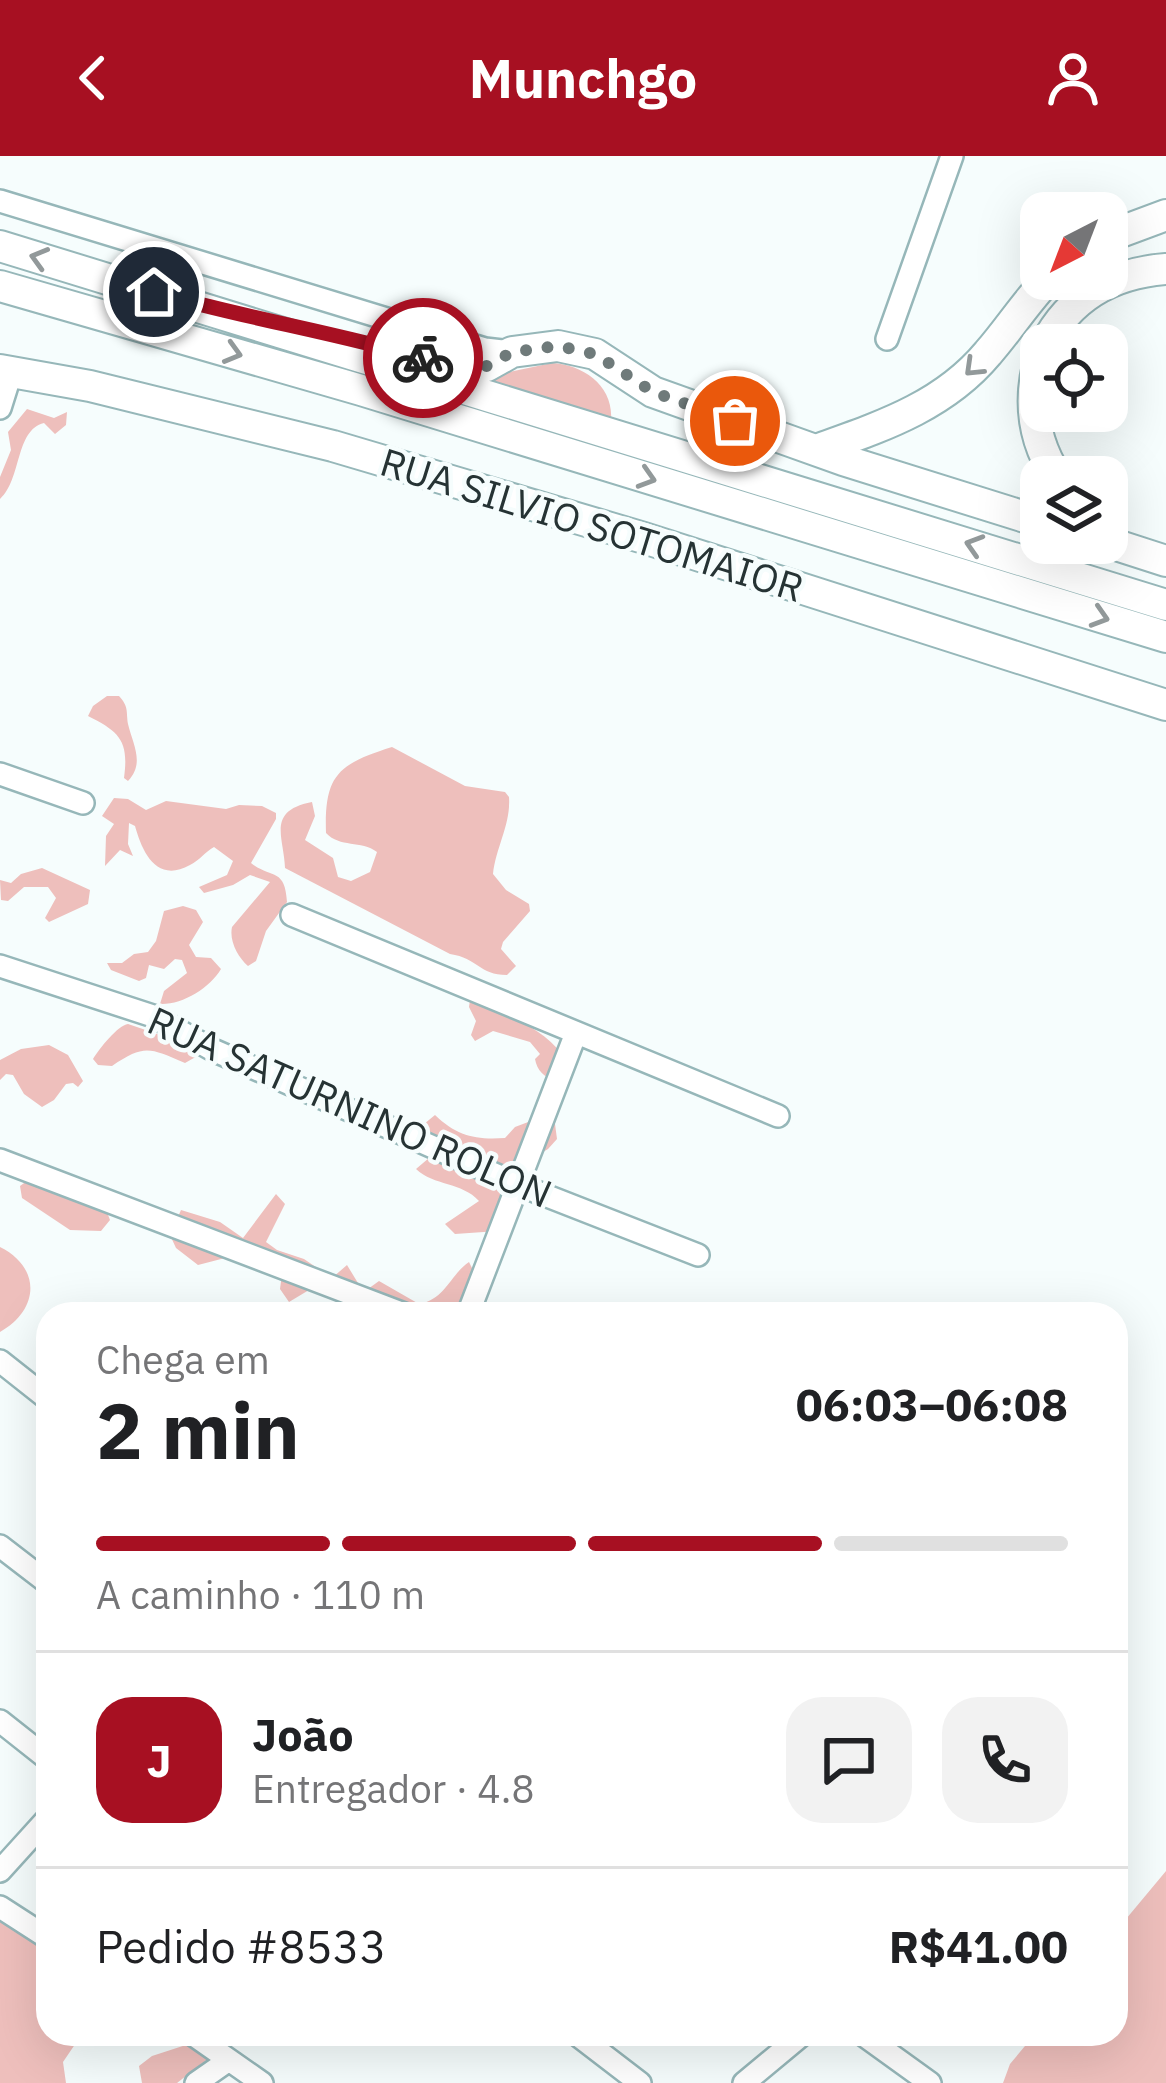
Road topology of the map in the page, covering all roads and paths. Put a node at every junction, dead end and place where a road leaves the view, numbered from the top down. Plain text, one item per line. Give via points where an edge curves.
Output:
1 (952, 156) edge
2 (0, 201) edge
3 (1166, 215) edge
4 (1128, 229) edge
5 (0, 246) edge
6 (1166, 269) edge
7 (0, 286) edge
8 (1031, 300) edge
9 (232, 314) junction
10 (1059, 324) edge
11 (886, 339) dead end
12 (512, 352) junction
13 (5, 371) edge
14 (636, 382) junction
15 (361, 390) junction
16 (0, 408) edge
17 (630, 438) junction
18 (816, 450) junction
19 (1020, 515) edge
20 (1128, 547) edge
21 (1166, 561) edge
22 (1166, 605) edge
23 (1166, 637) edge
24 (1166, 706) edge
25 (0, 774) edge
26 (82, 802) dead end
27 (292, 915) dead end
28 (0, 965) edge
29 (576, 1034) junction
30 (778, 1116) dead end
31 (0, 1160) edge
32 (519, 1185) junction
33 (698, 1255) dead end
34 (373, 1302) edge
35 (473, 1302) edge
36 (0, 1361) edge
37 (36, 1390) edge
38 (0, 1546) edge
39 (36, 1574) edge
40 (0, 1721) edge
41 (36, 1750) edge
42 (36, 1831) edge
43 (0, 1871) edge
44 (0, 1906) edge
45 (36, 1930) edge
46 (209, 2046) edge
47 (592, 2046) edge
48 (788, 2046) edge
49 (878, 2046) edge
50 (229, 2060) junction
51 (196, 2083) edge
52 (262, 2083) edge
53 (640, 2083) edge
54 (743, 2083) edge
55 (929, 2083) edge

1 - 11 street
2 - 12 street
3 - 4 highway
9 -> 5 highway
6 - 10 highway via 1096,288
7 -> 15 highway
8 -> 18 highway via 944,394
9 - 12 highway via 470,368
9 - 17 highway
12 - 14 highway via 558,346 595,354
13 - 16 street
13 - 24 highway, RUA SILVIO SOTOMAIOR via 333,446
14 - 17 highway
14 - 18 highway
15 - 17 highway via 599,451
15 -> 23 highway
22 -> 17 highway
18 - 19 highway
20 - 21 highway
25 - 26 street
27 - 29 street
28 - 32 street, RUA SATURNINO ROLON via 153,1016
29 - 30 street
29 - 32 street
31 - 34 street
32 - 33 street, RUA SATURNINO ROLON
32 - 35 street
36 - 37 street
38 - 39 street
40 - 41 street
42 - 43 street
44 - 45 street
46 - 50 street
47 - 53 street
48 - 54 street
49 - 55 street
50 - 51 street
50 - 52 street

